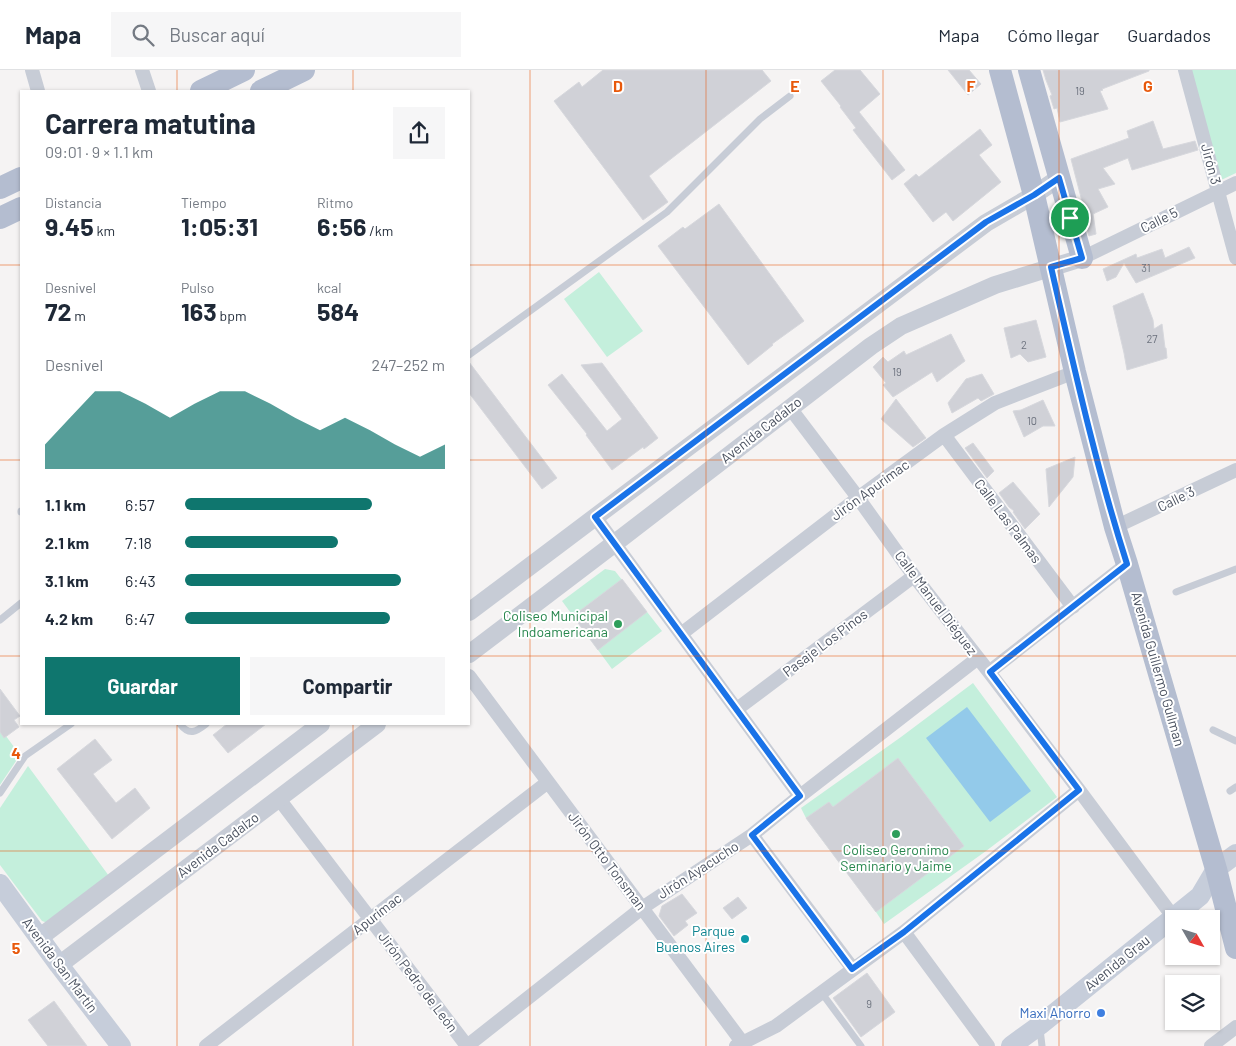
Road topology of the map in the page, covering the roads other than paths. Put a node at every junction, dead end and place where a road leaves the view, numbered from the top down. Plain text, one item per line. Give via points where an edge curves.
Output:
1 (32, 70) edge
2 (142, 70) edge
3 (244, 70) edge
4 (304, 70) edge
5 (1000, 70) edge
6 (1029, 70) edge
7 (1185, 70) edge
8 (38, 90) edge
9 (149, 90) edge
10 (203, 90) edge
11 (263, 90) edge
12 (1035, 92) junction
13 (790, 96) dead end
14 (1008, 98) junction
15 (20, 178) edge
16 (1059, 178) junction
17 (1236, 183) edge
18 (0, 188) edge
19 (1218, 191) junction
20 (1034, 195) junction
21 (20, 208) edge
22 (0, 218) edge
23 (1082, 258) junction
24 (1236, 258) edge
25 (1051, 267) junction
26 (470, 354) edge
27 (1075, 372) junction
28 (790, 408) junction
29 (944, 436) junction
30 (1236, 470) edge
31 (858, 498) junction
32 (595, 517) junction
33 (1115, 526) junction
34 (615, 543) junction
35 (1127, 564) junction
36 (1236, 569) edge
37 (914, 576) junction
38 (1176, 592) dead end
39 (20, 604) edge
40 (1073, 607) junction
41 (470, 611) edge
42 (0, 620) edge
43 (681, 634) junction
44 (470, 653) edge
45 (978, 658) junction
46 (990, 672) junction
47 (470, 677) edge
48 (737, 709) junction
49 (70, 725) edge
50 (181, 725) edge
51 (205, 725) edge
52 (321, 725) edge
53 (376, 725) edge
54 (1213, 730) dead end
55 (1236, 741) edge
56 (548, 782) junction
57 (1079, 790) junction
58 (0, 792) edge
59 (800, 796) junction
60 (279, 799) junction
61 (752, 835) junction
62 (1236, 854) edge
63 (1216, 869) junction
64 (0, 884) edge
65 (642, 908) junction
66 (1168, 910) edge
67 (1183, 910) edge
68 (370, 919) junction
69 (1165, 925) edge
70 (904, 932) junction
71 (39, 938) junction
72 (1236, 948) edge
73 (59, 965) junction
74 (852, 969) junction
75 (821, 992) junction
76 (1040, 1025) junction
77 (1236, 1027) edge
78 (741, 1045) edge
79 (120, 1046) edge
80 (206, 1046) edge
81 (467, 1046) edge
82 (861, 1046) edge
83 (988, 1046) edge
84 (1011, 1046) edge
85 (1042, 1046) edge
86 (1211, 1046) edge

1 - 8 street
2 - 9 street
3 - 10 main road
4 - 11 main road
5 - 14 main road, Avenida Guillermo Gullman
6 - 12 main road
7 - 19 street, Jirón 3
12 - 14 main road
12 - 16 main road
13 - 26 lane via 760,119 667,212
14 - 20 main road, Avenida Guillermo Gullman
15 - 18 main road
16 - 20 street
16 - 23 main road
17 - 19 street, Calle 5
19 - 23 street, Calle 5
19 - 24 street, Jirón 3
20 - 25 main road, Avenida Guillermo Gullman
20 - 32 street via 986,222
21 - 22 main road
23 - 25 street, Avenida Cadalzo
25 - 27 main road, Avenida Guillermo Gullman
25 - 28 street, Avenida Cadalzo via 995,285 901,326
27 - 29 street, Jirón Apurímac via 995,404
27 - 33 main road, Avenida Guillermo Gullman
28 - 31 street, Calle Manuel Diéguez
28 - 34 street, Avenida Cadalzo
29 - 31 street, Jirón Apurímac
29 - 40 street, Calle Las Palmas
30 - 33 street, Calle 3
31 - 37 street, Calle Manuel Diéguez
31 - 43 street, Jirón Apurímac
32 - 34 street
32 - 41 street
33 - 35 main road, Avenida Guillermo Gullman
34 - 43 street
34 - 44 street, Avenida Cadalzo
35 - 40 street
35 - 63 main road, Avenida Guillermo Gullman
36 - 38 lane
37 - 45 street, Calle Manuel Diéguez
37 - 48 street, Pasaje Los Pinos
39 - 42 lane
40 - 46 street
43 - 48 street
45 - 46 street, Calle Manuel Diéguez
45 - 59 street, Jirón Ayacucho
46 - 57 street, Calle Manuel Diéguez
47 - 56 street, Jirón Otto Tonsman
48 - 59 street
49 - 58 lane via 25,756
50 - 51 lane via 193,732
52 - 71 street
53 - 60 street, Avenida Cadalzo
54 - 55 lane
56 - 65 street, Jirón Otto Tonsman
56 - 68 street, Apurímac
57 - 66 street, Calle Manuel Diéguez
57 - 70 street
59 - 61 street, Jirón Ayacucho
60 - 68 street, Jirón Pedro de León
60 - 73 street, Avenida Cadalzo
61 - 65 street, Jirón Ayacucho
61 - 74 street
62 - 63 main road, Avenida Grau
63 - 67 main road, Avenida Grau via 1200,896
63 - 72 main road, Avenida Guillermo Gullman
64 - 71 main road, Avenida San Martín
65 - 78 street, Jirón Otto Tonsman
65 - 81 street, Jirón Ayacucho
68 - 80 street, Apurímac
68 - 81 street, Jirón Pedro de León
69 - 76 main road, Avenida Grau
70 - 74 street
70 - 83 street
71 - 73 main road, Avenida San Martín
73 - 79 main road, Avenida San Martín
74 - 75 street
75 - 78 street via 776,1026
75 - 82 lane
76 - 84 main road, Avenida Grau
76 - 85 lane
77 - 86 street

